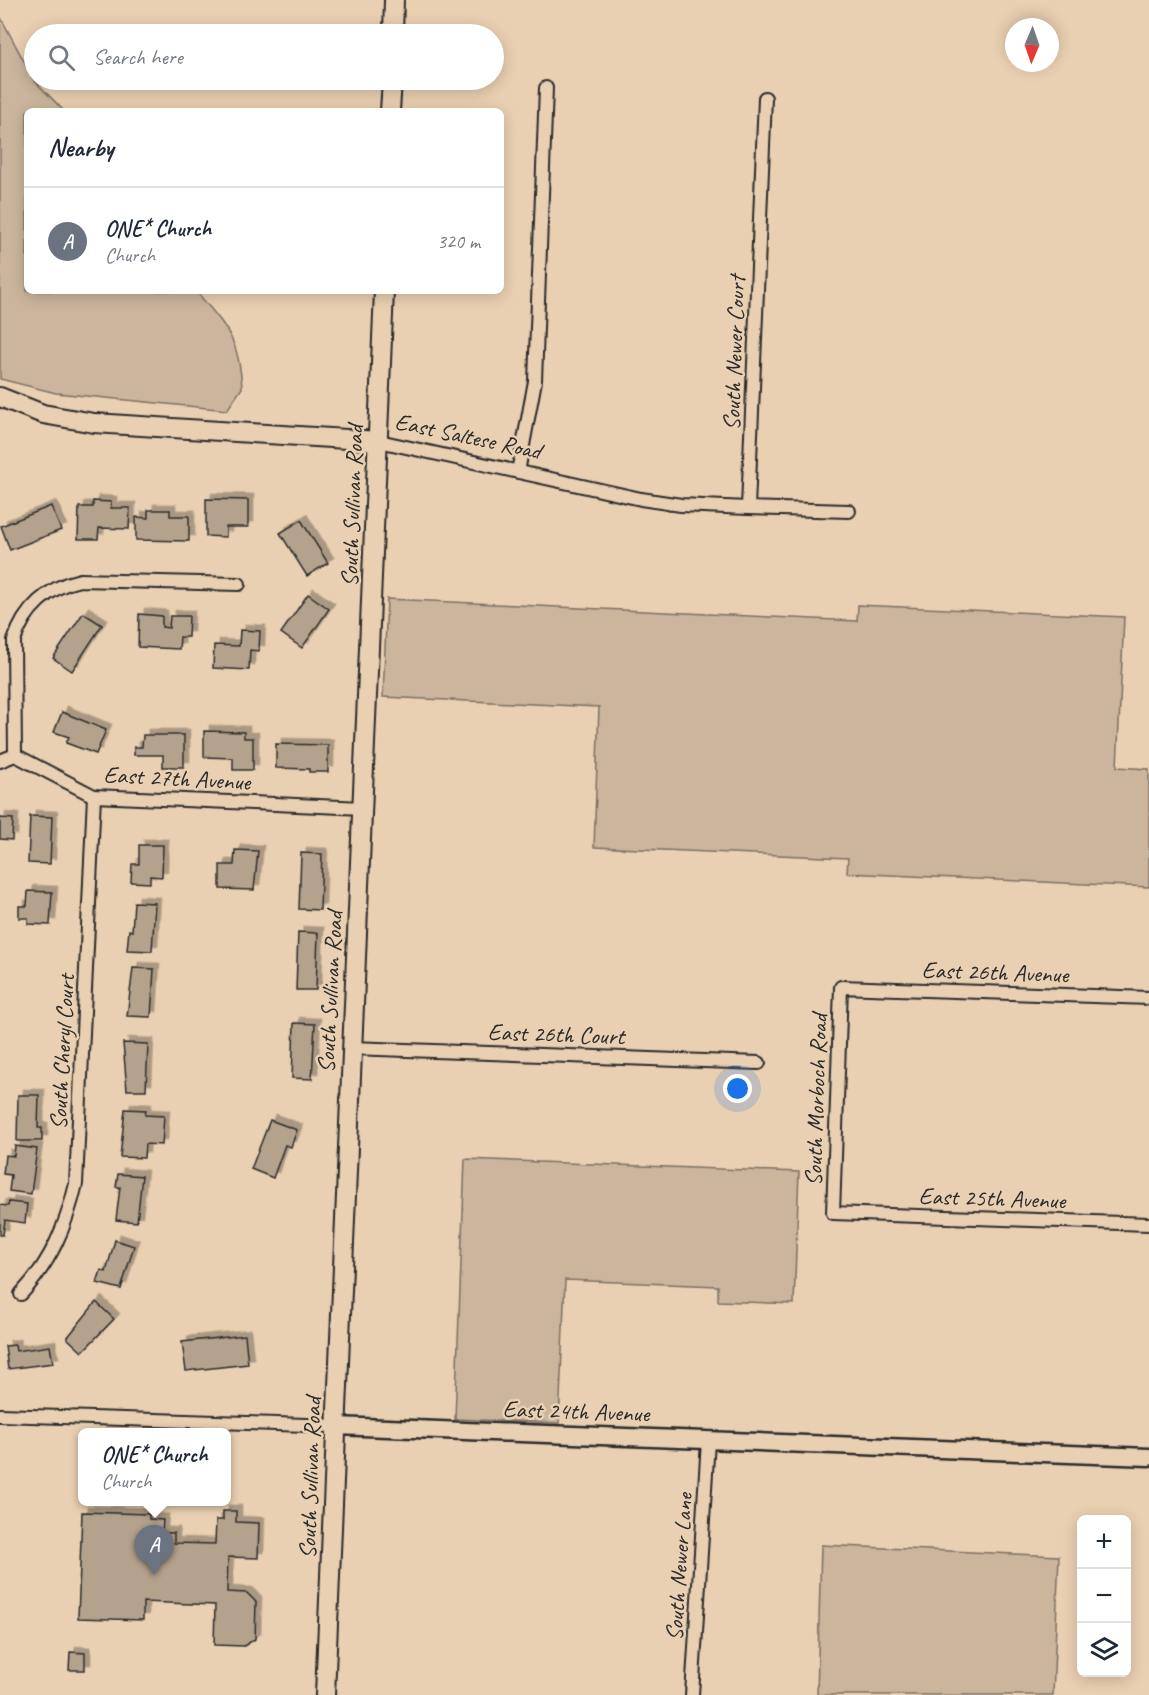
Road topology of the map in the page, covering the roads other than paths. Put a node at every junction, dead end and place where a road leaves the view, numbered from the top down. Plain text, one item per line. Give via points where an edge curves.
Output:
1 (394, 0) edge
2 (393, 24) edge
3 (546, 88) dead end
4 (391, 90) edge
5 (765, 98) dead end
6 (390, 108) edge
7 (384, 294) edge
8 (0, 397) edge
9 (379, 441) junction
10 (518, 472) junction
11 (748, 508) junction
12 (849, 511) dead end
13 (239, 584) dead end
14 (15, 754) junction
15 (0, 761) edge
16 (94, 796) junction
17 (363, 808) junction
18 (841, 987) joint
19 (1149, 998) edge
20 (351, 1048) junction
21 (759, 1063) dead end
22 (833, 1213) joint
23 (1149, 1224) edge
24 (21, 1294) dead end
25 (0, 1415) edge
26 (336, 1426) junction
27 (708, 1441) junction
28 (1149, 1457) edge
29 (325, 1695) edge
30 (692, 1695) edge

1 - 2 main road
3 - 10 street via 535,381
4 - 6 main road
5 - 11 street, South Newer Court
7 - 9 main road, South Sullivan Road
8 - 9 main road, East Saltese Road via 43,414 94,423
9 - 10 street, East Saltese Road
9 - 17 main road, South Sullivan Road
10 - 11 street, East Saltese Road via 641,499
11 - 12 street
13 - 14 street via 80,580 48,592 26,615 14,641
14 - 15 street
14 - 16 street, East 27th Avenue
16 - 17 street, East 27th Avenue
16 - 24 street, South Cheryl Court via 76,1184 59,1239 40,1274
17 - 20 main road, South Sullivan Road
18 - 19 street, East 26th Avenue
18 - 22 street, South Morboch Road
20 - 21 street, East 26th Court
20 - 26 main road, South Sullivan Road
22 - 23 street, East 25th Avenue
25 - 26 street, East 24th Avenue
26 - 27 street, East 24th Avenue
26 - 29 main road, South Sullivan Road
27 - 28 street, East 24th Avenue
27 - 30 street, South Newer Lane

